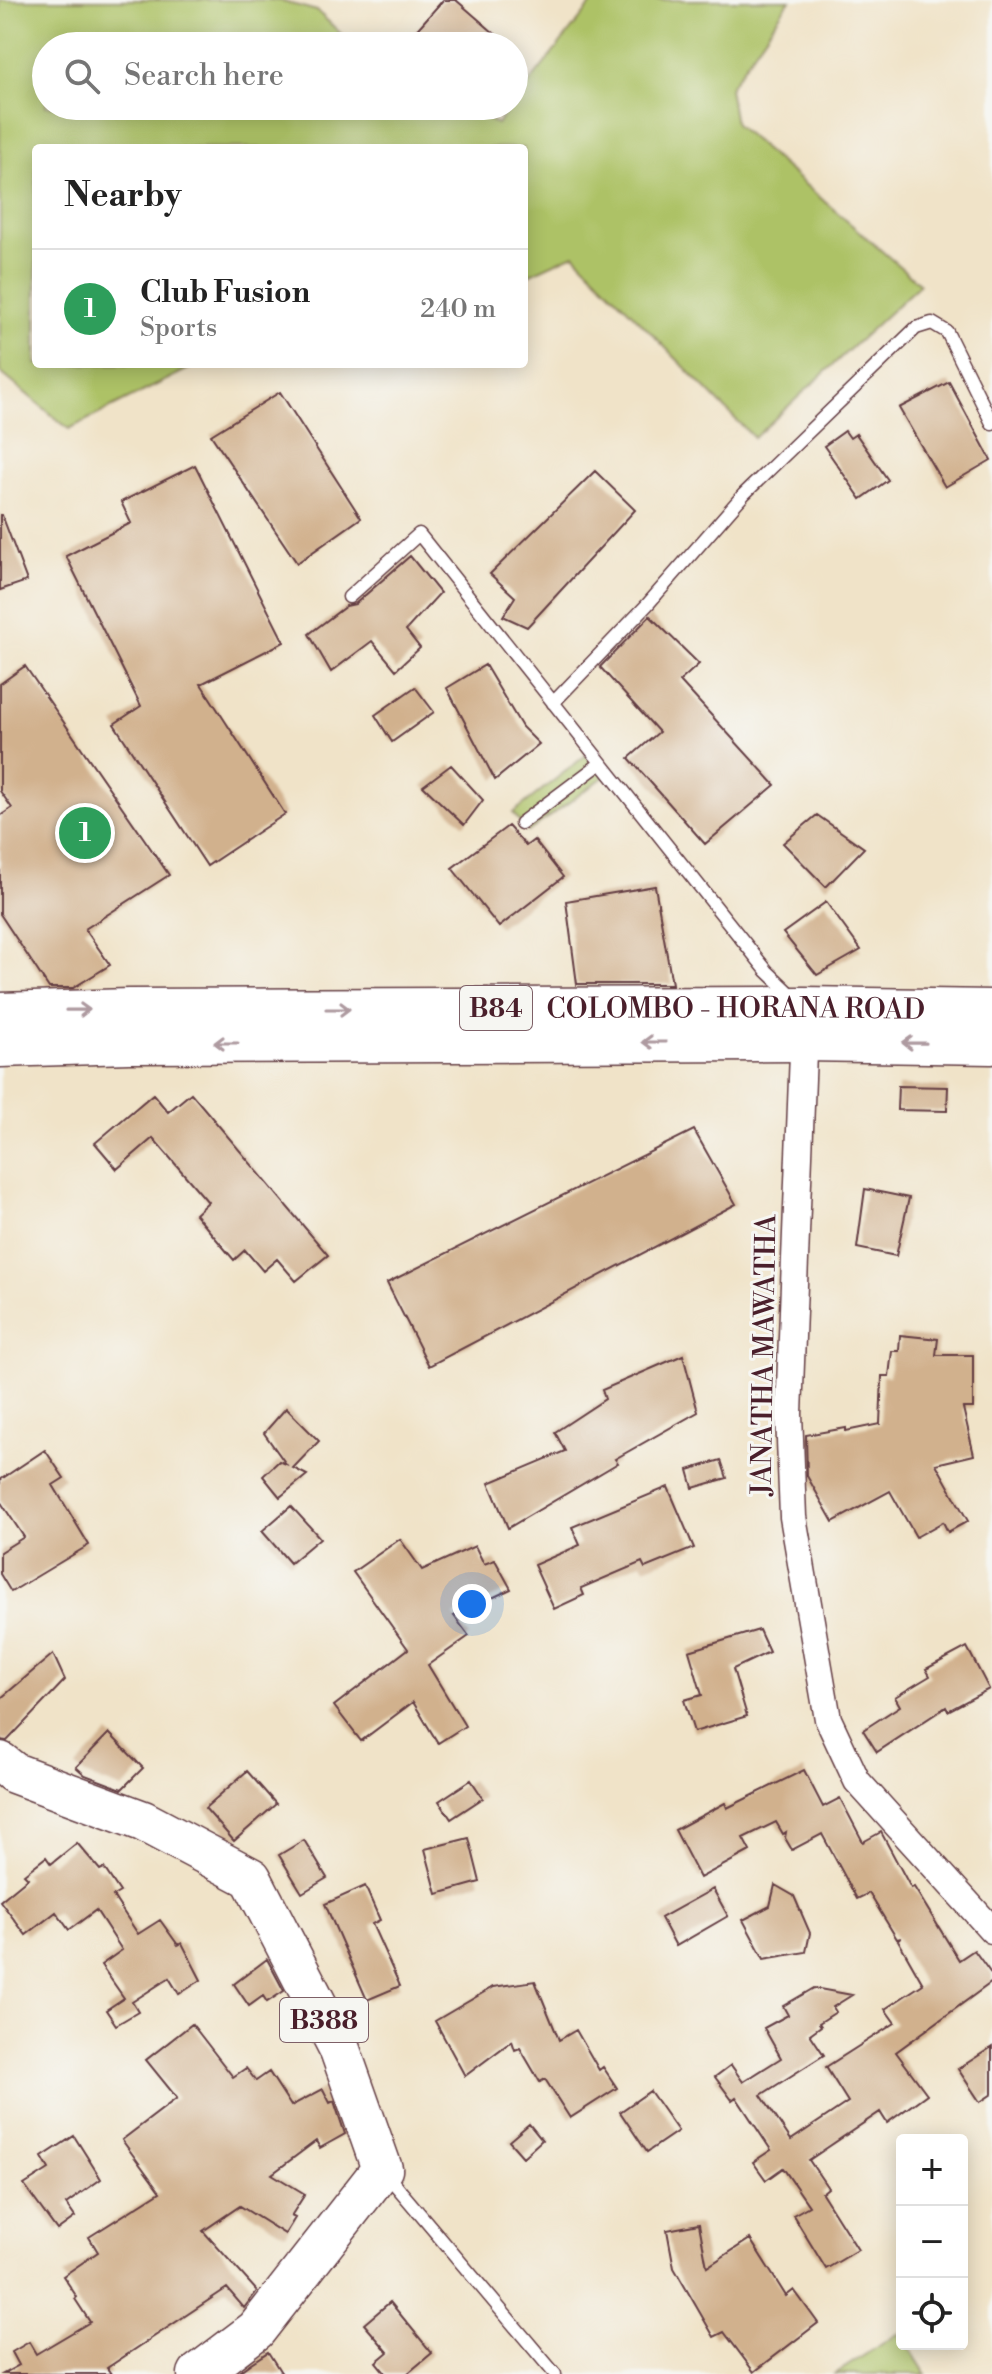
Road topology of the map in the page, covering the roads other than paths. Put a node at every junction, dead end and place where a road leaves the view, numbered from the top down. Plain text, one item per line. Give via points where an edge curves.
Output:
1 (992, 423) edge
2 (349, 597) dead end
3 (553, 703) junction
4 (601, 763) junction
5 (521, 823) dead end
6 (992, 1010) edge
7 (0, 1013) edge
8 (804, 1024) junction
9 (269, 1026) junction
10 (992, 1044) edge
11 (0, 1047) edge
12 (5, 1773) edge
13 (992, 1930) edge
14 (382, 2169) junction
15 (198, 2374) edge
16 (555, 2374) edge

1 - 3 lane via 947,332 932,323 916,328 744,494
2 - 3 lane via 419,534
3 - 4 lane
4 - 5 lane
4 - 8 lane
6 - 8 main road, COLOMBO - HORANA ROAD / B84
7 -> 9 main road, COLOMBO - HORANA ROAD / B84
8 - 9 main road, COLOMBO - HORANA ROAD / B84
10 -> 8 main road, COLOMBO - HORANA ROAD / B84
8 - 13 street, JANATHA MAWATHA via 789,1414 793,1517 828,1719 857,1781
9 -> 11 main road, COLOMBO - HORANA ROAD / B84
12 - 14 main road, B388 via 143,1821 251,1878 340,2050
14 - 15 main road via 256,2330
14 - 16 lane

